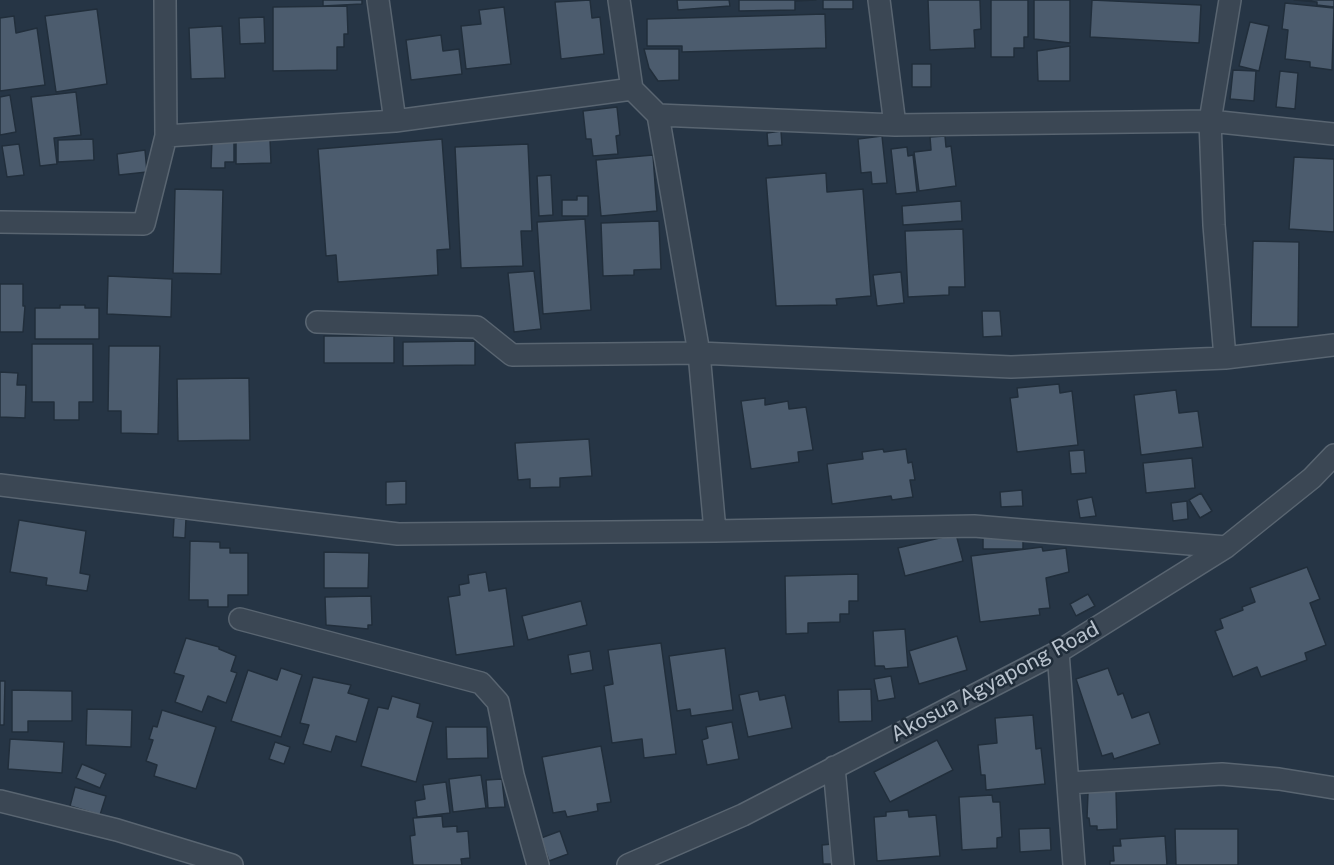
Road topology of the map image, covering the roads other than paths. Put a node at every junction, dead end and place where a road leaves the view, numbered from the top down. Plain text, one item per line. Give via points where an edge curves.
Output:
1 (165, 0) edge
2 (378, 0) edge
3 (619, 0) edge
4 (879, 0) edge
5 (1230, 0) edge
6 (632, 89) junction
7 (658, 115) junction
8 (395, 121) junction
9 (1210, 121) junction
10 (895, 125) junction
11 (1334, 134) edge
12 (166, 136) junction
13 (0, 222) edge
14 (317, 322) dead end
15 (1334, 345) edge
16 (699, 353) junction
17 (1225, 358) junction
18 (1334, 455) edge
19 (0, 485) edge
20 (715, 531) junction
21 (1226, 546) junction
22 (240, 619) dead end
23 (1058, 652) junction
24 (834, 767) junction
25 (1068, 783) junction
26 (1334, 788) edge
27 (0, 801) edge
28 (231, 865) edge
29 (538, 865) edge
30 (628, 865) edge
31 (843, 865) edge
32 (1074, 865) edge

1 - 12 street
2 - 8 street
3 - 6 street
4 - 10 street
5 - 9 street
6 - 7 street
6 - 8 street
7 - 10 street
7 - 16 street
8 - 12 street
9 - 10 street
9 - 11 street
9 - 17 street
12 - 13 street via 144,224
14 - 16 street via 477,327 512,355
15 - 17 street
16 - 17 street via 1011,367
16 - 20 street
18 - 21 street, Akosua Agyapong Road via 1312,478
19 - 20 street via 398,534
20 - 21 street via 975,526
21 - 23 street, Akosua Agyapong Road
22 - 29 street via 481,683 498,702
23 - 24 street, Akosua Agyapong Road
23 - 25 street
24 - 30 street, Akosua Agyapong Road via 743,814
24 - 31 street
25 - 26 street via 1222,774
25 - 32 street
27 - 28 street via 117,830

